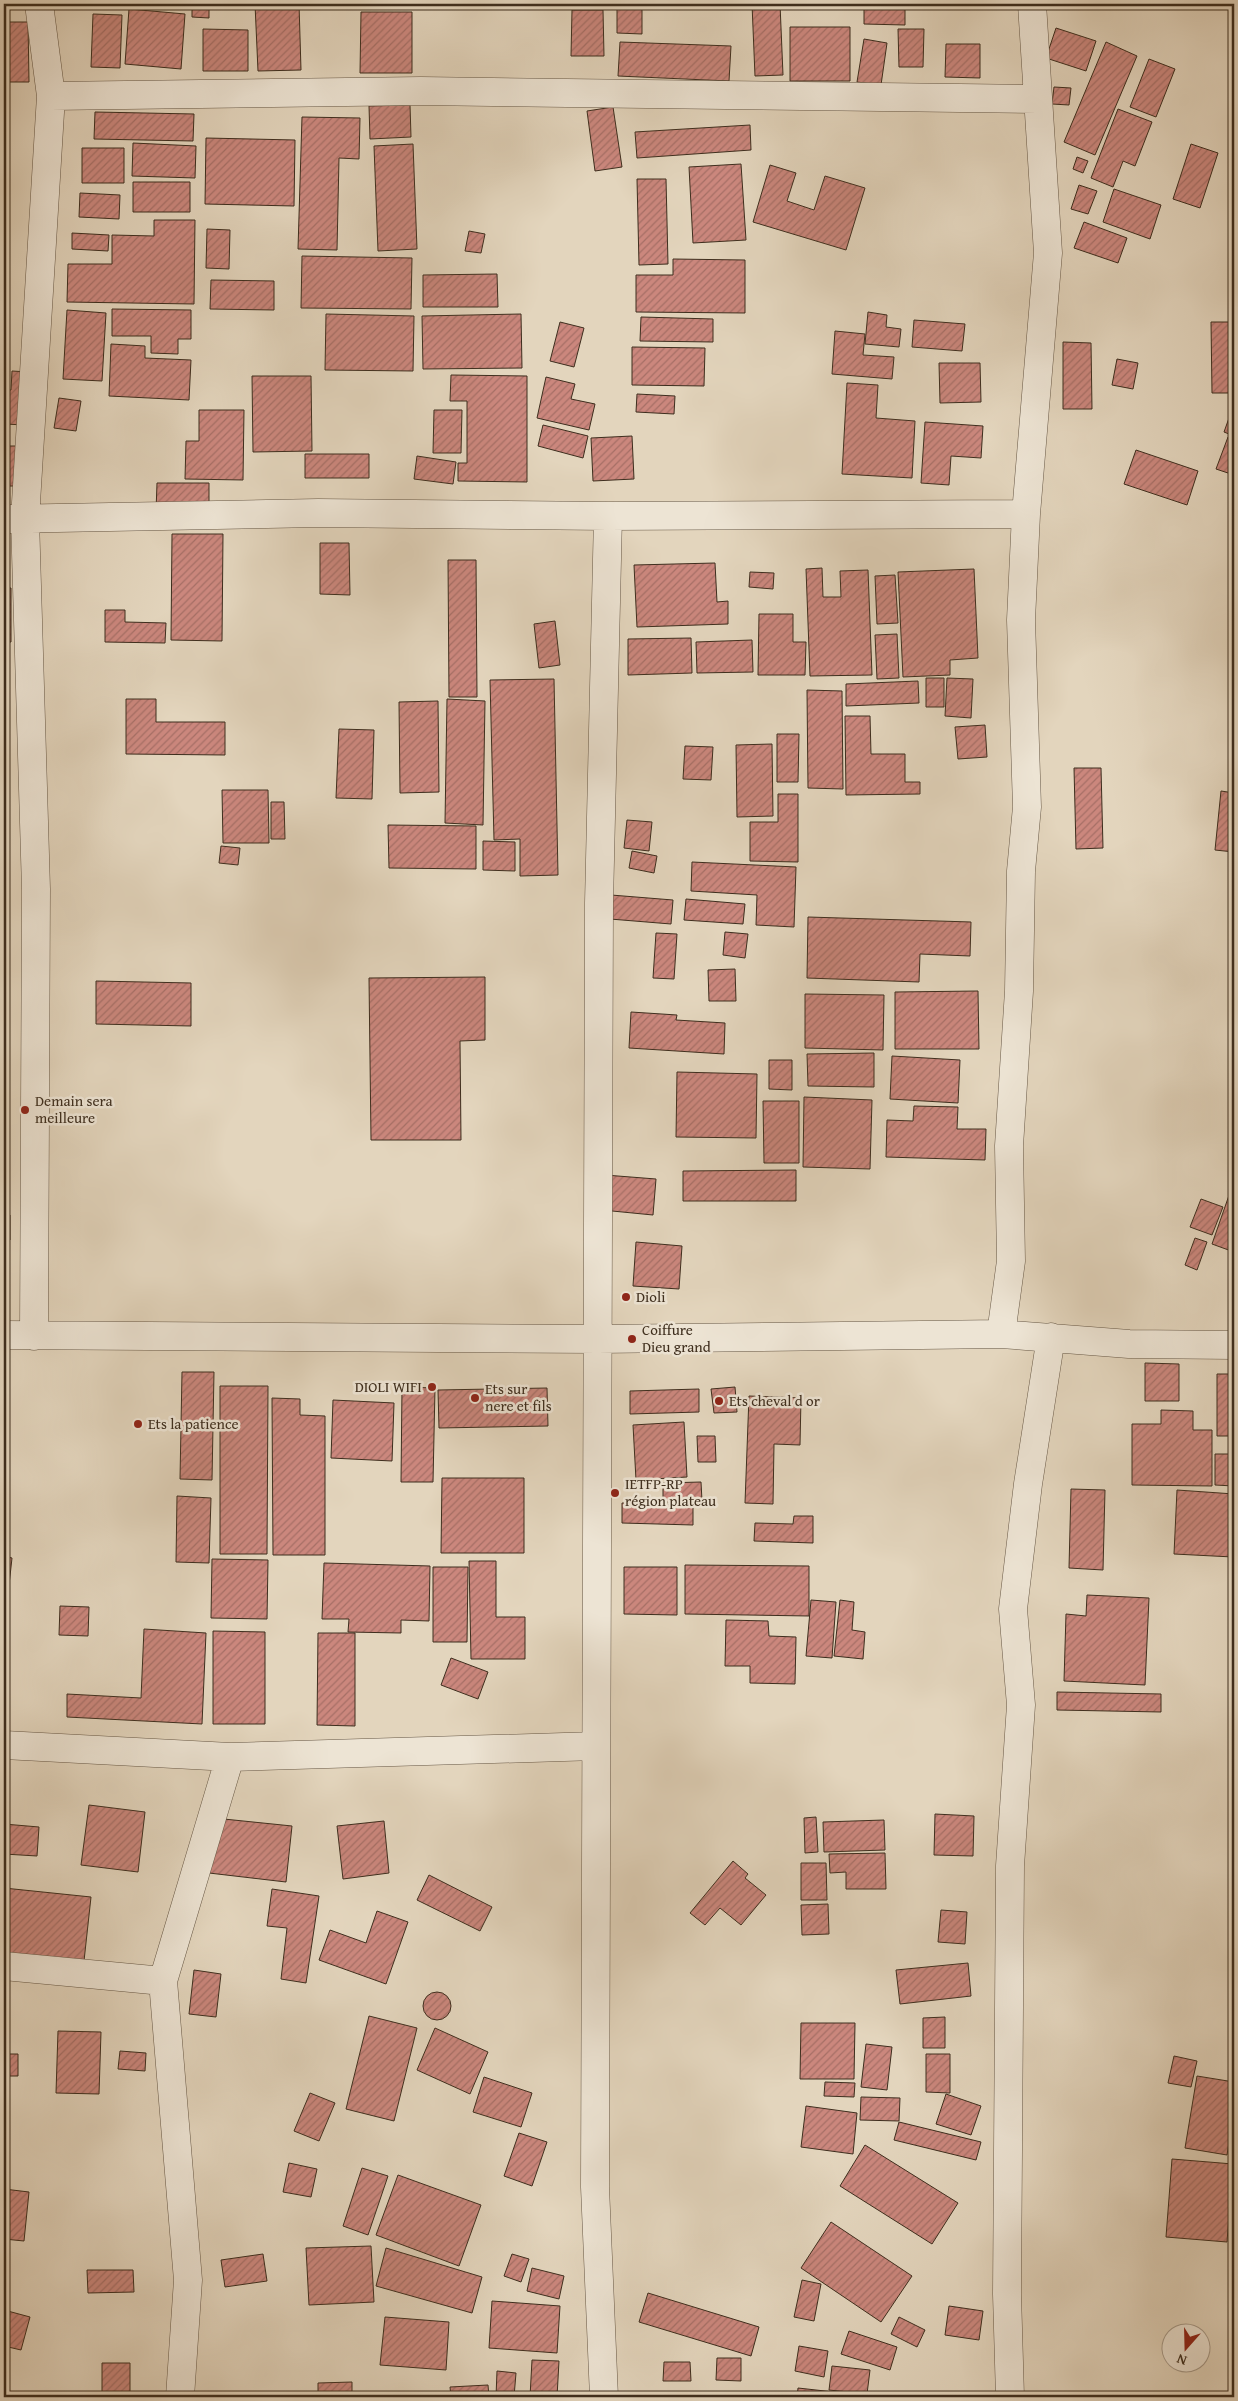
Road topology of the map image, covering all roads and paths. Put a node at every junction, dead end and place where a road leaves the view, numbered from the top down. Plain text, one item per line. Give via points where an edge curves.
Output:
1 (39, 4) edge
2 (1032, 4) edge
3 (51, 96) junction
4 (1037, 99) junction
5 (1026, 514) junction
6 (608, 516) junction
7 (14, 519) edge
8 (1001, 1334) junction
9 (4, 1335) edge
10 (34, 1336) junction
11 (1051, 1337) junction
12 (598, 1339) junction
13 (1234, 1345) edge
14 (4, 1745) edge
15 (596, 1746) junction
16 (230, 1757) junction
17 (4, 1966) edge
18 (163, 1982) junction
19 (180, 2397) edge
20 (604, 2397) edge
21 (1010, 2397) edge

1 - 3 street
2 - 4 street
3 - 4 street via 421,91
3 - 7 street
4 - 5 street via 1048,253
5 - 6 street
5 - 8 street via 1021,620 1027,807 1021,871 1019,991 1009,1146 1011,1261
6 - 7 street via 318,512
6 - 12 street via 599,903
7 - 10 street via 36,889
8 - 11 street
8 - 12 street
9 - 10 street
10 - 12 street
11 - 13 street via 1129,1344
11 - 21 street via 1013,1609 1021,1705 1010,1866 1007,2294
12 - 15 street
14 - 16 street
15 - 16 street
15 - 20 street via 594,2188
16 - 18 street
17 - 18 street
18 - 19 street via 188,2280

